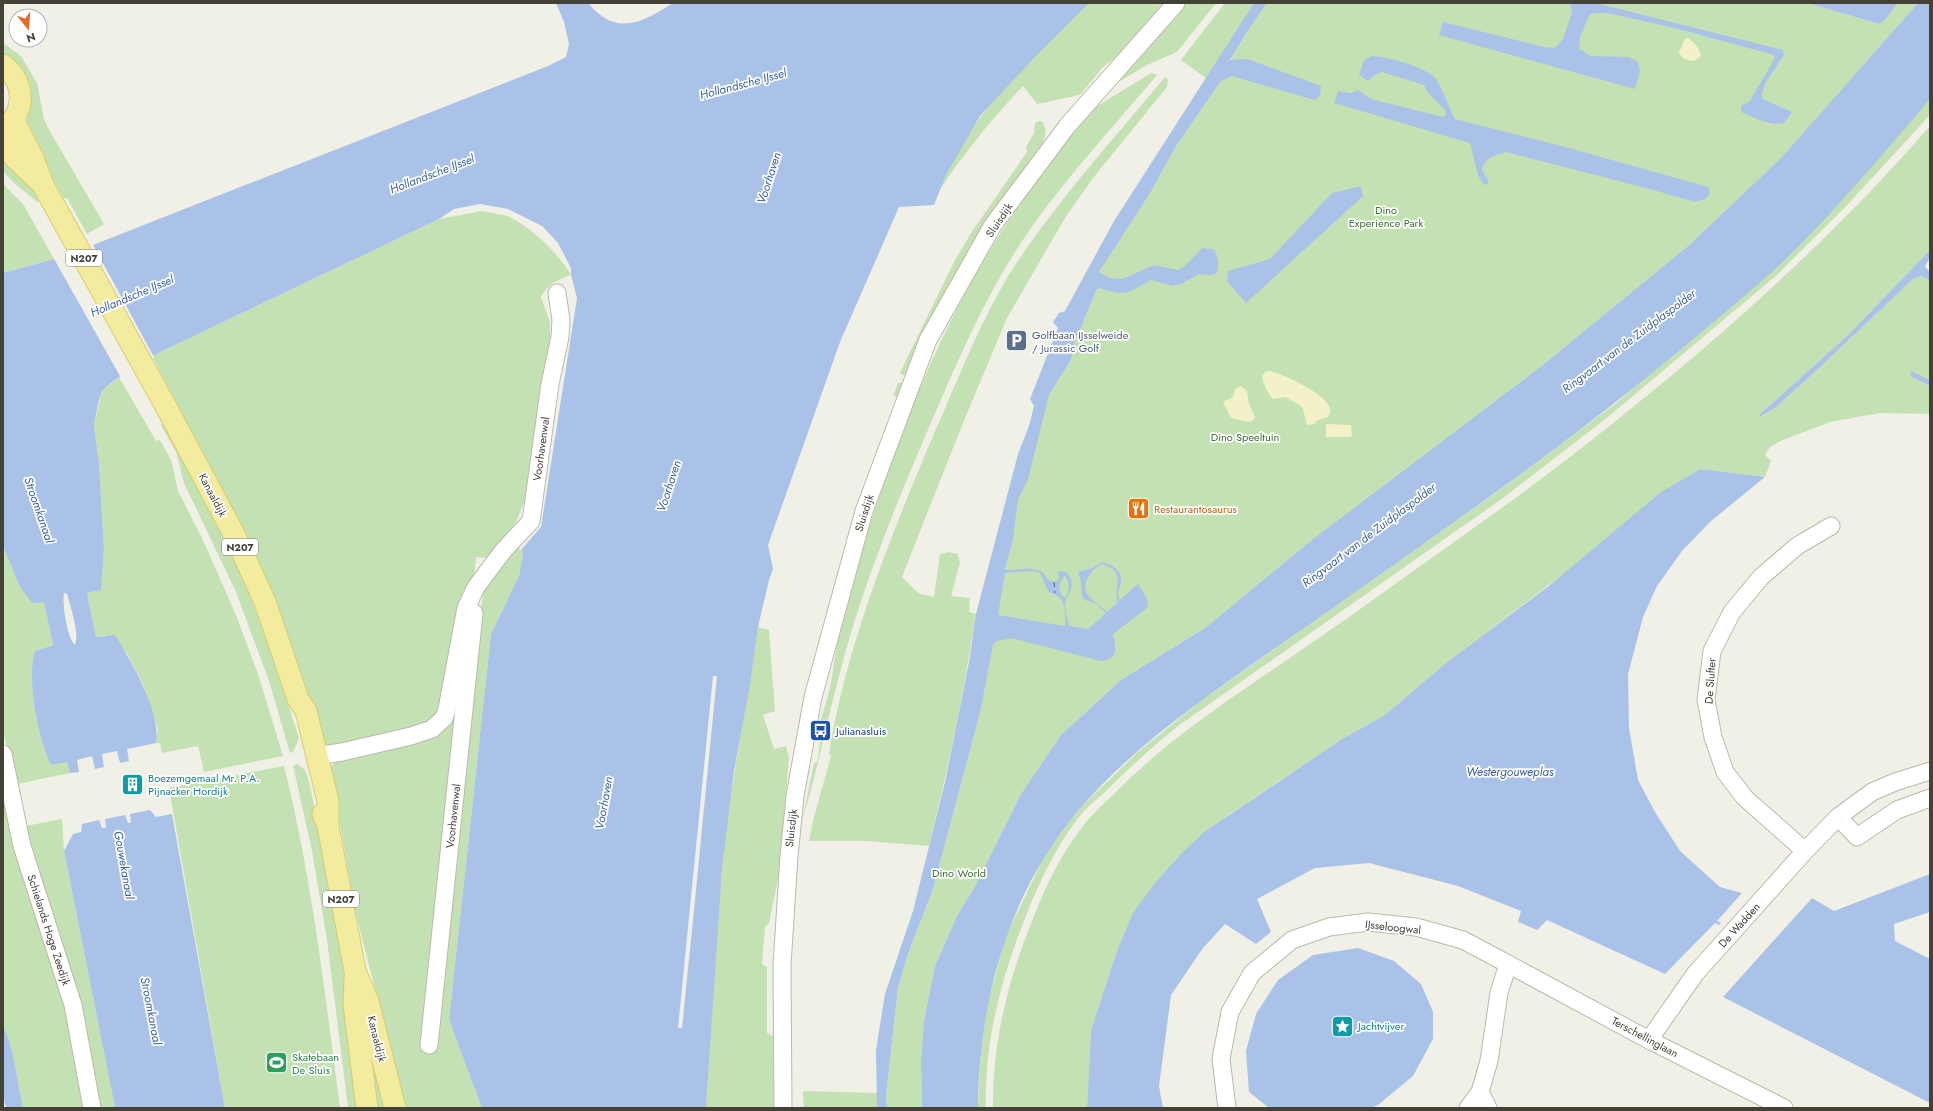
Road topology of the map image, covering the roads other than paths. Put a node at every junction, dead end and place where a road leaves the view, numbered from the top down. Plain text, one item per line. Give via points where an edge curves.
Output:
1 (1176, 3) edge
2 (3, 65) edge
3 (8, 124) edge
4 (3, 144) edge
5 (43, 185) junction
6 (557, 293) dead end
7 (1832, 526) dead end
8 (476, 587) junction
9 (298, 699) junction
10 (3, 754) edge
11 (317, 756) junction
12 (1930, 771) edge
13 (1930, 798) edge
14 (1838, 817) junction
15 (328, 826) junction
16 (1805, 851) junction
17 (1508, 964) junction
18 (355, 971) junction
19 (1649, 1040) junction
20 (429, 1045) dead end
21 (1480, 1092) junction
22 (92, 1108) edge
23 (367, 1108) edge
24 (395, 1108) edge
25 (783, 1108) edge
26 (1227, 1108) edge
27 (1468, 1108) edge
28 (1488, 1108) edge
29 (1784, 1108) edge

1 - 25 street, Sluisdijk via 1068,125 993,225 928,340 864,511 813,697 794,796 782,965
2 - 3 main road, N207 via 13,73 20,90 19,109
3 - 5 main road, N207 via 33,158
4 - 5 main road, N207
5 - 9 main road, Kanaaldijk / N207 via 235,536 262,596
6 - 8 street, Voorhavenwal via 561,320 560,337 550,384 531,522 503,551
7 - 16 street, De Slufter via 1797,546 1767,571 1732,612 1712,651 1706,700 1713,737 1725,772 1745,798
8 - 11 street, Voorhavenwal via 462,619 448,709 444,718 432,729 411,736
8 - 20 street, Voorhavenwal
9 - 11 main road, Kanaaldijk / N207 via 306,711
9 - 15 main road, Kanaaldijk / N207 via 297,714 319,802
10 - 22 street, Schielands Hoge Zeedijk via 22,846 72,1005
11 - 15 main road, Kanaaldijk / N207 via 328,801
12 - 14 street, De Wadden via 1872,792
13 - 14 street via 1897,810 1857,837
14 - 16 street, De Wadden
15 - 18 main road, Kanaaldijk / N207
16 - 19 street, De Wadden via 1695,974
17 - 19 street, Terschellinglaan
17 - 21 street via 1499,993 1489,1061
17 - 26 street, IJsseloogwal via 1463,940 1416,927 1361,923 1329,927 1292,940 1252,973 1230,1012 1221,1059
18 - 23 main road, Kanaaldijk / N207 via 354,1004
18 - 24 main road, Kanaaldijk / N207 via 370,1007
19 - 29 street, Terschellinglaan
21 - 27 street
21 - 28 street

